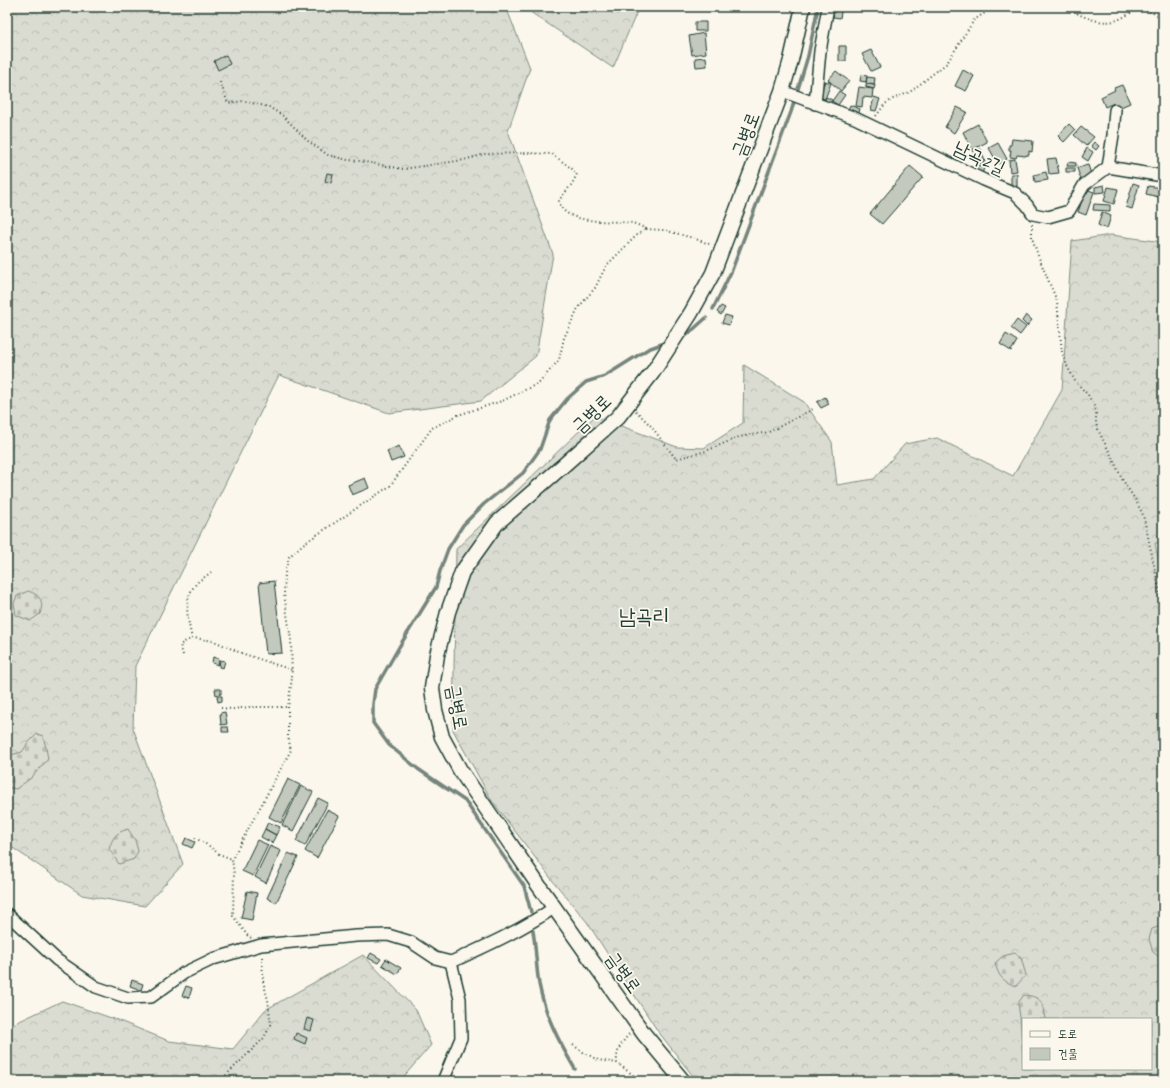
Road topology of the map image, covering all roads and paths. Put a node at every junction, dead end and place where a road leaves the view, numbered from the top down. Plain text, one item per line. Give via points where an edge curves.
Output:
1 (802, 7) edge
2 (828, 7) edge
3 (994, 7) edge
4 (1068, 7) edge
5 (1163, 18) edge
6 (220, 82) dead end
7 (784, 91) junction
8 (811, 102) junction
9 (1115, 110) dead end
10 (869, 124) junction
11 (1108, 167) junction
12 (1163, 176) edge
13 (1033, 214) junction
14 (646, 229) junction
15 (722, 250) junction
16 (629, 403) junction
17 (813, 410) dead end
18 (211, 572) dead end
19 (1163, 608) edge
20 (192, 638) junction
21 (183, 655) dead end
22 (292, 670) junction
23 (288, 707) junction
24 (221, 708) dead end
25 (195, 838) dead end
26 (232, 859) junction
27 (554, 907) junction
28 (7, 914) edge
29 (261, 945) junction
30 (451, 962) junction
31 (638, 1025) junction
32 (573, 1045) dead end
33 (617, 1063) junction
34 (220, 1081) edge
35 (443, 1081) edge
36 (641, 1081) edge
37 (683, 1081) edge

1 - 7 street, 금병로
2 - 8 street
3 - 10 path via 974,20 947,64 910,92 885,104
4 - 5 path via 1090,20 1105,22 1116,21 1140,10 1152,12
6 - 14 path via 228,103 244,101 270,107 328,155 348,160 403,169 486,154 552,154 578,174 559,200 568,214 588,221 633,223
7 - 8 street, 남곡2길
7 - 15 street, 금병로
8 - 10 street, 남곡2길
9 - 11 street
10 - 13 street, 남곡2길 via 1015,193
11 - 12 street
11 - 13 street via 1084,185 1070,211 1048,217
13 - 19 path via 1032,238 1057,301 1062,352 1075,381 1094,406 1100,434 1143,515
14 - 15 path via 664,230 693,238
14 - 22 path via 606,266 595,288 578,308 564,338 559,360 539,383 502,401 458,415 432,428 390,486 303,544 289,557 284,594 291,640
15 - 16 street, 금병로 via 713,273 691,313 653,372
16 - 17 path via 651,426 676,459 706,451 739,437 769,432
16 - 27 street, 금병로 via 618,417 497,523 462,572 448,612 432,688 442,737 465,776
18 - 20 path via 197,582 189,594 188,620
20 - 21 path via 180,645
20 - 22 path via 214,641
22 - 23 path
23 - 24 path
23 - 26 path via 288,737 291,750
25 - 26 path via 219,854
26 - 29 path via 233,916 247,935
27 - 30 street via 538,919
27 - 31 street, 금병로
28 - 29 street via 56,960 89,983 128,998 151,997 184,973 213,959
29 - 30 street via 388,935 411,942 435,958
29 - 34 path via 271,1024 262,1039
30 - 35 street via 460,999 461,1038
31 - 33 path via 624,1040 617,1053
31 - 37 street, 금병로
32 - 33 path via 598,1060
33 - 36 path

